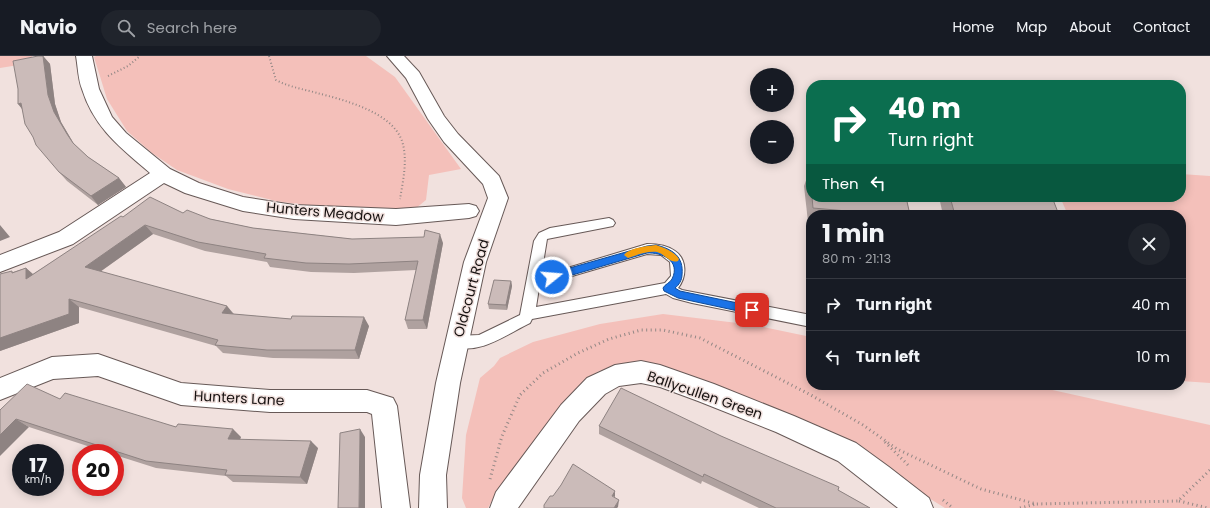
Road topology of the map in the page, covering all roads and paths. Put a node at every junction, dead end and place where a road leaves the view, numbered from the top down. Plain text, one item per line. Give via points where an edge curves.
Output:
1 (84, 56) edge
2 (140, 56) edge
3 (269, 56) edge
4 (395, 56) edge
5 (104, 78) dead end
6 (163, 174) junction
7 (399, 204) dead end
8 (469, 211) dead end
9 (609, 222) dead end
10 (0, 264) edge
11 (533, 285) junction
12 (667, 288) junction
13 (528, 314) junction
14 (806, 320) edge
15 (456, 342) junction
16 (0, 389) edge
17 (1178, 501) dead end
18 (1036, 504) dead end
19 (396, 508) edge
20 (433, 508) edge
21 (504, 508) edge
22 (919, 508) edge
23 (1020, 508) edge
24 (1208, 508) edge

1 - 6 street, Hunters Meadow via 90,89 104,120
2 - 5 path via 128,66
3 - 7 path via 276,80 285,85 348,101 365,108 390,124 402,140 405,170
4 - 15 street, Oldcourt Road via 414,76 437,119 492,181 498,198 475,262
6 - 8 street, Hunters Meadow via 192,188 243,204 294,212 396,217
6 - 10 street via 66,238
9 - 11 lane via 543,236
11 - 12 lane via 647,249 656,249 671,255 679,266 677,279
11 - 13 lane
12 - 13 lane
12 - 14 lane via 692,298
13 - 15 lane via 520,322 481,341
15 - 20 street, Oldcourt Road via 433,475
16 - 19 street, Hunters Lane via 52,368 98,365 182,394 270,401 368,401 384,406
17 - 24 path
18 - 23 path
21 - 22 street, Ballycullen Green via 570,413 596,386 615,376 641,372 705,392 847,452

